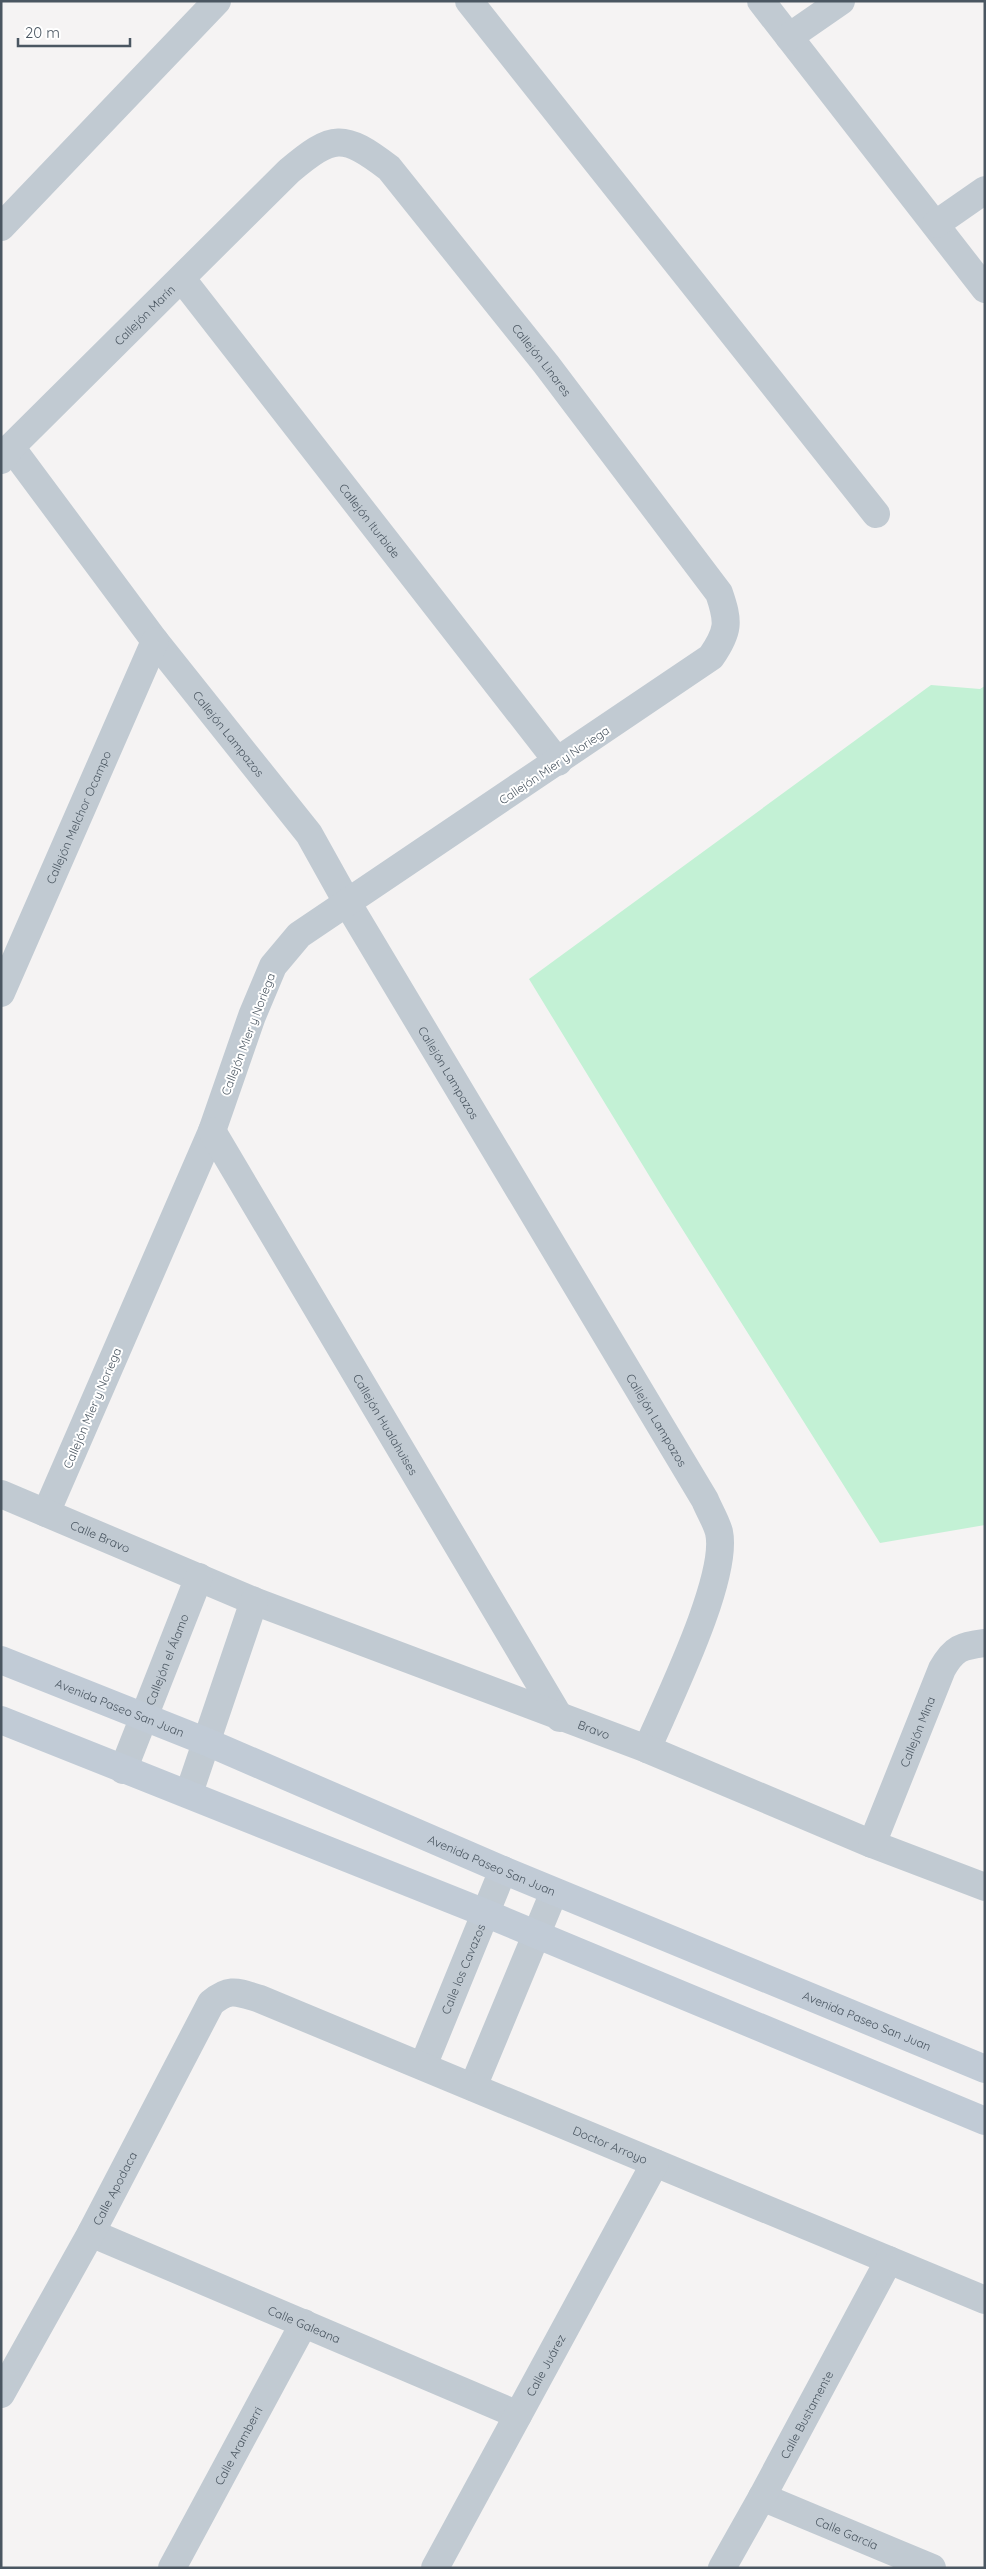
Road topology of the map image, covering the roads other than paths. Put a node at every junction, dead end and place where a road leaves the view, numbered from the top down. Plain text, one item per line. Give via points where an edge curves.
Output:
1 (217, 1) edge
2 (470, 1) edge
3 (761, 1) edge
4 (841, 1) edge
5 (789, 37) junction
6 (289, 171) joint
7 (985, 190) edge
8 (936, 224) junction
9 (1, 226) edge
10 (182, 279) junction
11 (985, 289) edge
12 (6, 454) edge
13 (876, 514) dead end
14 (155, 641) junction
15 (712, 657) joint
16 (558, 762) junction
17 (348, 904) junction
18 (1, 994) edge
19 (212, 1131) junction
20 (1, 1494) edge
21 (46, 1513) junction
22 (199, 1577) junction
23 (254, 1601) junction
24 (985, 1643) edge
25 (1, 1660) edge
26 (142, 1718) junction
27 (560, 1718) junction
28 (1, 1720) edge
29 (207, 1742) junction
30 (647, 1749) junction
31 (123, 1770) junction
32 (189, 1793) junction
33 (872, 1844) junction
34 (503, 1870) junction
35 (985, 1887) edge
36 (554, 1892) junction
37 (485, 1913) junction
38 (536, 1934) junction
39 (234, 1991) joint
40 (423, 2066) junction
41 (985, 2069) edge
42 (473, 2087) junction
43 (985, 2121) edge
44 (655, 2163) junction
45 (91, 2233) junction
46 (888, 2260) junction
47 (985, 2300) edge
48 (304, 2323) junction
49 (1, 2394) edge
50 (518, 2415) junction
51 (762, 2497) junction
52 (172, 2568) edge
53 (435, 2568) edge
54 (722, 2568) edge
55 (932, 2568) edge

1 - 9 street
2 - 13 street
3 - 5 street
4 - 5 street
5 - 8 street
6 - 10 street, Callejón Marín
6 - 15 street, Callejón Linares via 316,149 344,141 366,151 389,168 546,364 719,592 727,618 724,638
7 - 8 street
8 - 11 street
10 - 12 street, Callejón Marín
10 - 16 street, Callejón Iturbide
12 - 14 street, Callejón Lampazos
14 - 17 street, Callejón Lampazos via 309,834
14 - 18 street, Callejón Melchor Ocampo
15 - 16 street, Callejón Mier y Noriega
16 - 17 street, Callejón Mier y Noriega
17 - 19 street, Callejón Mier y Noriega via 299,935 273,966
17 - 30 street, Callejón Lampazos via 705,1500 719,1532 719,1564 708,1602
19 - 21 street, Callejón Mier y Noriega
19 - 27 street, Callejón Hualahuises
20 - 21 street, Calle Bravo
21 - 22 street, Calle Bravo
22 - 23 street, Bravo
22 - 26 street, Callejón el Álamo
23 - 27 street, Bravo
23 - 29 street
24 - 33 street, Callejón Mina via 960,1648 950,1654
25 - 26 street, Avenida Paseo San Juan
26 - 29 street, Avenida Paseo San Juan
26 - 31 street, Callejón el Álamo
27 - 30 street, Bravo
28 - 31 street
29 - 32 street
29 - 34 street, Avenida Paseo San Juan
30 - 33 street, Bravo
31 - 32 street
32 - 37 street
33 - 35 street, Bravo
34 - 36 street, Avenida Paseo San Juan
34 - 37 street, Calle los Cavazos
36 - 38 street
36 - 41 street, Avenida Paseo San Juan
37 - 38 street
37 - 40 street, Calle los Cavazos
38 - 42 street
38 - 43 street
39 - 40 street, Doctor Arroyo via 260,1998
39 - 45 street, Calle Apodaca via 223,1993 211,2004
40 - 42 street, Doctor Arroyo
42 - 44 street, Doctor Arroyo
44 - 46 street, Doctor Arroyo
44 - 50 street, Calle Juárez
45 - 48 street, Calle Galeana
45 - 49 street, Calle Apodaca
46 - 47 street, Doctor Arroyo
46 - 51 street, Calle Bustamente
48 - 50 street, Calle Galeana
48 - 52 street, Calle Aramberri
50 - 53 street, Calle Juárez
51 - 54 street, Calle Bustamente
51 - 55 street, Calle García

